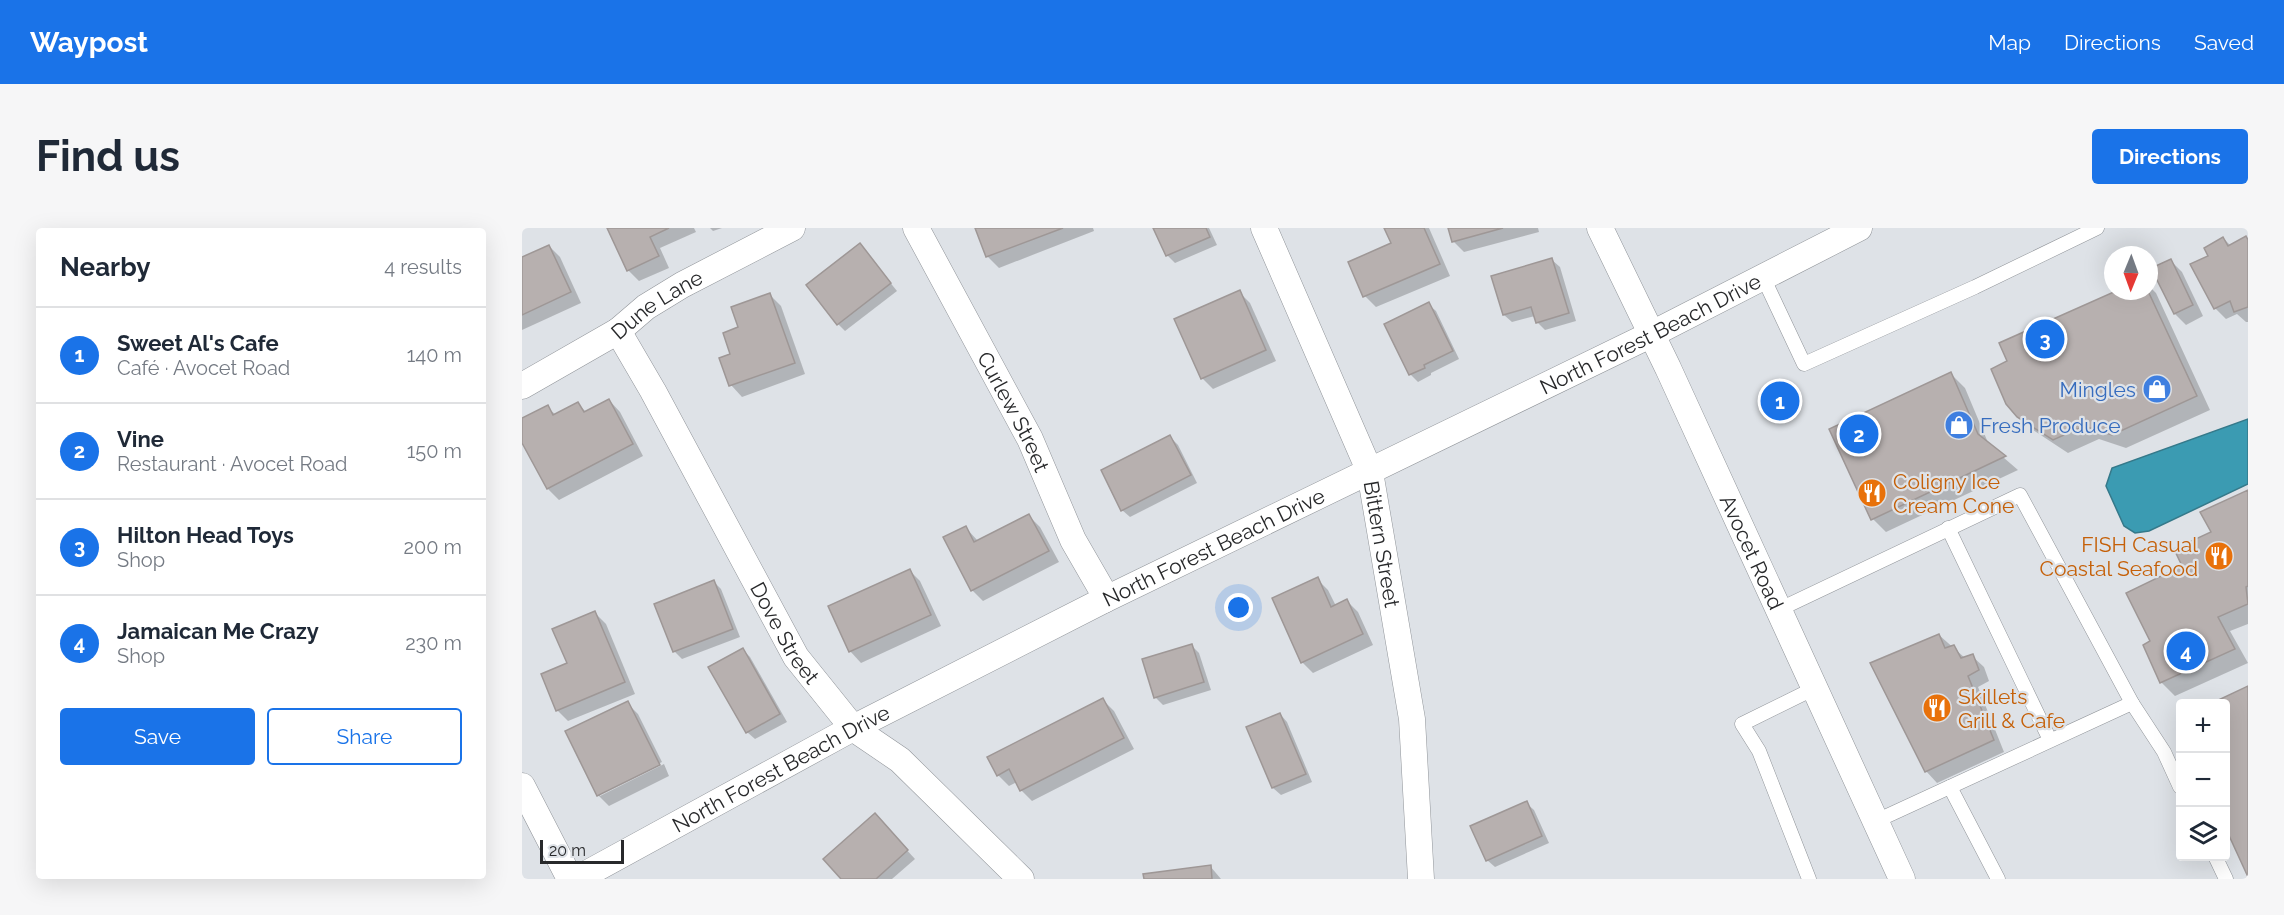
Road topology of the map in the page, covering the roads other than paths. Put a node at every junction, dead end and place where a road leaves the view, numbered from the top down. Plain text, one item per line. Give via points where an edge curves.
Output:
1 (792, 228) edge
2 (916, 228) edge
3 (1264, 228) edge
4 (1600, 228) edge
5 (2097, 228) edge
6 (1855, 229) edge
7 (1763, 277) junction
8 (618, 331) junction
9 (1652, 334) junction
10 (522, 386) edge
11 (1370, 472) junction
12 (1948, 528) junction
13 (1104, 600) junction
14 (1778, 610) junction
15 (1815, 688) junction
16 (2132, 703) junction
17 (854, 728) junction
18 (2050, 740) junction
19 (2176, 777) edge
20 (522, 786) edge
21 (1950, 787) junction
22 (1876, 821) junction
23 (2217, 861) edge
24 (582, 877) edge
25 (1021, 879) edge
26 (1421, 879) edge
27 (1809, 879) edge
28 (1902, 879) edge
29 (1998, 879) edge
30 (2226, 879) edge

1 - 8 street, Dune Lane via 682,285 646,307
2 - 13 street, Curlew Street via 1029,439 1072,540
3 - 11 street, Bittern Street
4 - 9 street, Avocet Road
5 - 7 lane via 1804,364
6 - 7 street, North Forest Beach Drive
7 - 9 street, North Forest Beach Drive
8 - 10 street, Dune Lane
8 - 17 street, Dove Street via 796,657
9 - 11 street, North Forest Beach Drive
9 - 14 street, Avocet Road
11 - 13 street, North Forest Beach Drive
11 - 26 street, Bittern Street via 1412,719
12 - 14 lane
12 - 16 lane via 2020,495
12 - 18 lane
13 - 17 street, North Forest Beach Drive
14 - 15 street, Avocet Road
15 - 22 street, Avocet Road
15 - 27 lane via 1742,724 1759,751
16 - 18 lane
16 - 19 lane
17 - 24 street, North Forest Beach Drive
17 - 25 street, Dove Street via 900,760
18 - 21 lane
20 - 24 street
21 - 22 lane
21 - 29 lane
22 - 28 street, Avocet Road
23 - 30 lane

